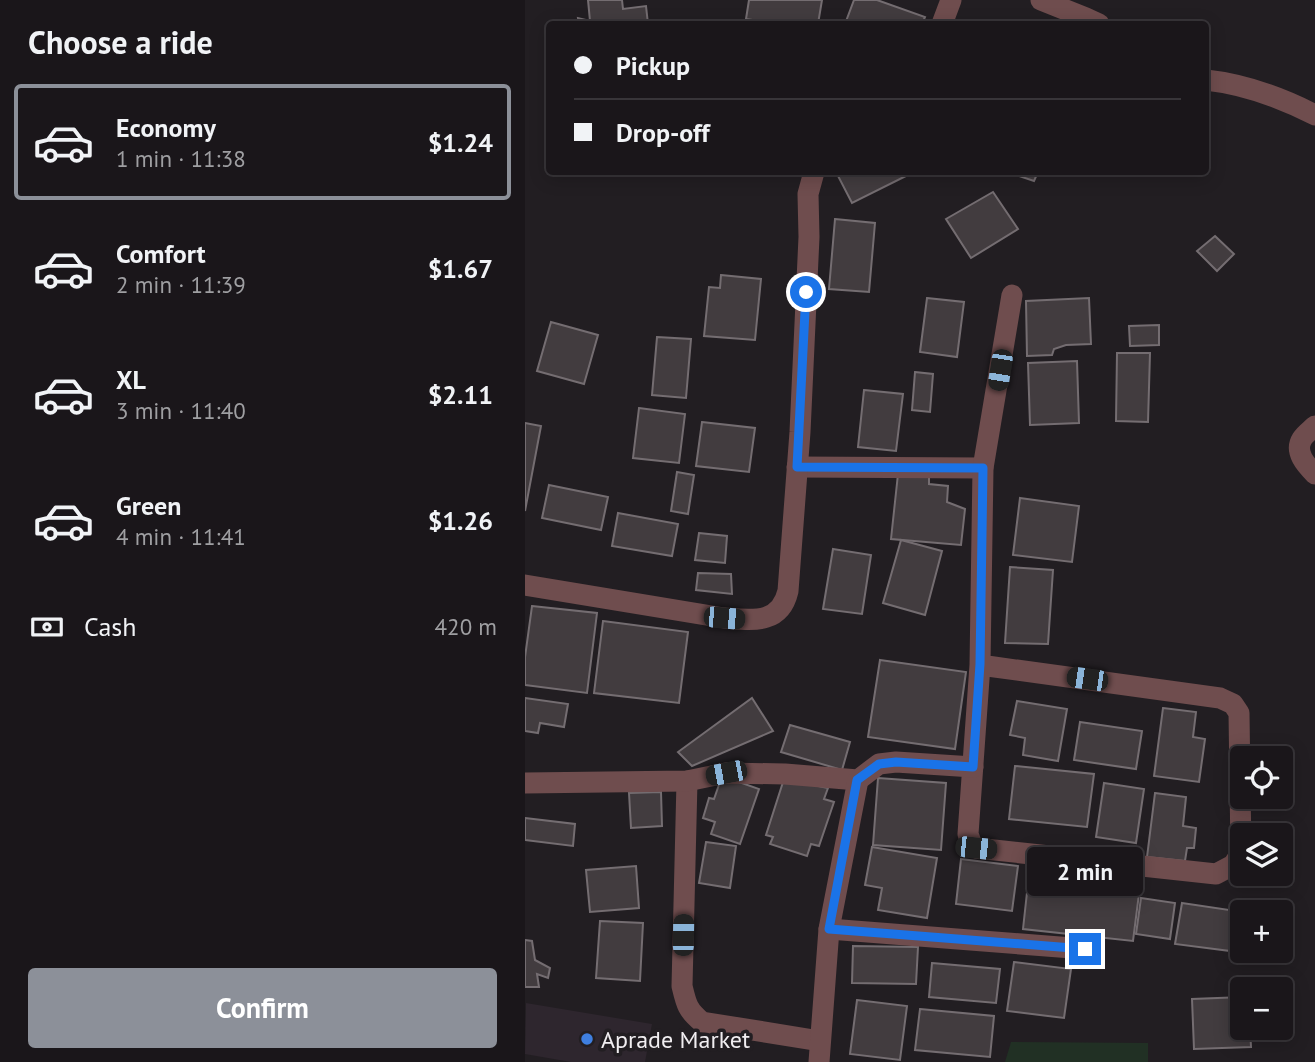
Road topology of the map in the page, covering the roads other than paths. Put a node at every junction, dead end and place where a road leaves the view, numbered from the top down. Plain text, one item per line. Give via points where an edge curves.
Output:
1 (951, 0) edge
2 (1041, 0) edge
3 (943, 21) edge
4 (1092, 21) edge
5 (1209, 80) edge
6 (1315, 115) edge
7 (813, 175) edge
8 (1012, 295) dead end
9 (1315, 426) edge
10 (797, 467) junction
11 (983, 468) junction
12 (1315, 474) edge
13 (525, 585) edge
14 (980, 664) junction
15 (973, 767) junction
16 (857, 780) junction
17 (687, 781) junction
18 (525, 783) edge
19 (829, 929) junction
20 (1085, 949) dead end
21 (820, 1041) junction
22 (819, 1062) edge

1 - 3 street
2 - 4 street
5 - 6 street via 1253,90
7 - 10 street
8 - 11 street
9 - 12 street via 1299,449
10 - 11 street
10 - 13 street via 785,603 768,617 755,621 724,618
11 - 14 street
14 - 15 street
14 - 15 street via 1220,698 1233,704 1239,713 1241,853 1233,865 1216,874 976,848 968,834
15 - 16 street via 896,762 879,764
16 - 17 street via 726,773
16 - 19 street
17 - 18 street
17 - 21 street via 682,986 687,1006 702,1022
19 - 20 street
19 - 21 street
21 - 22 street

